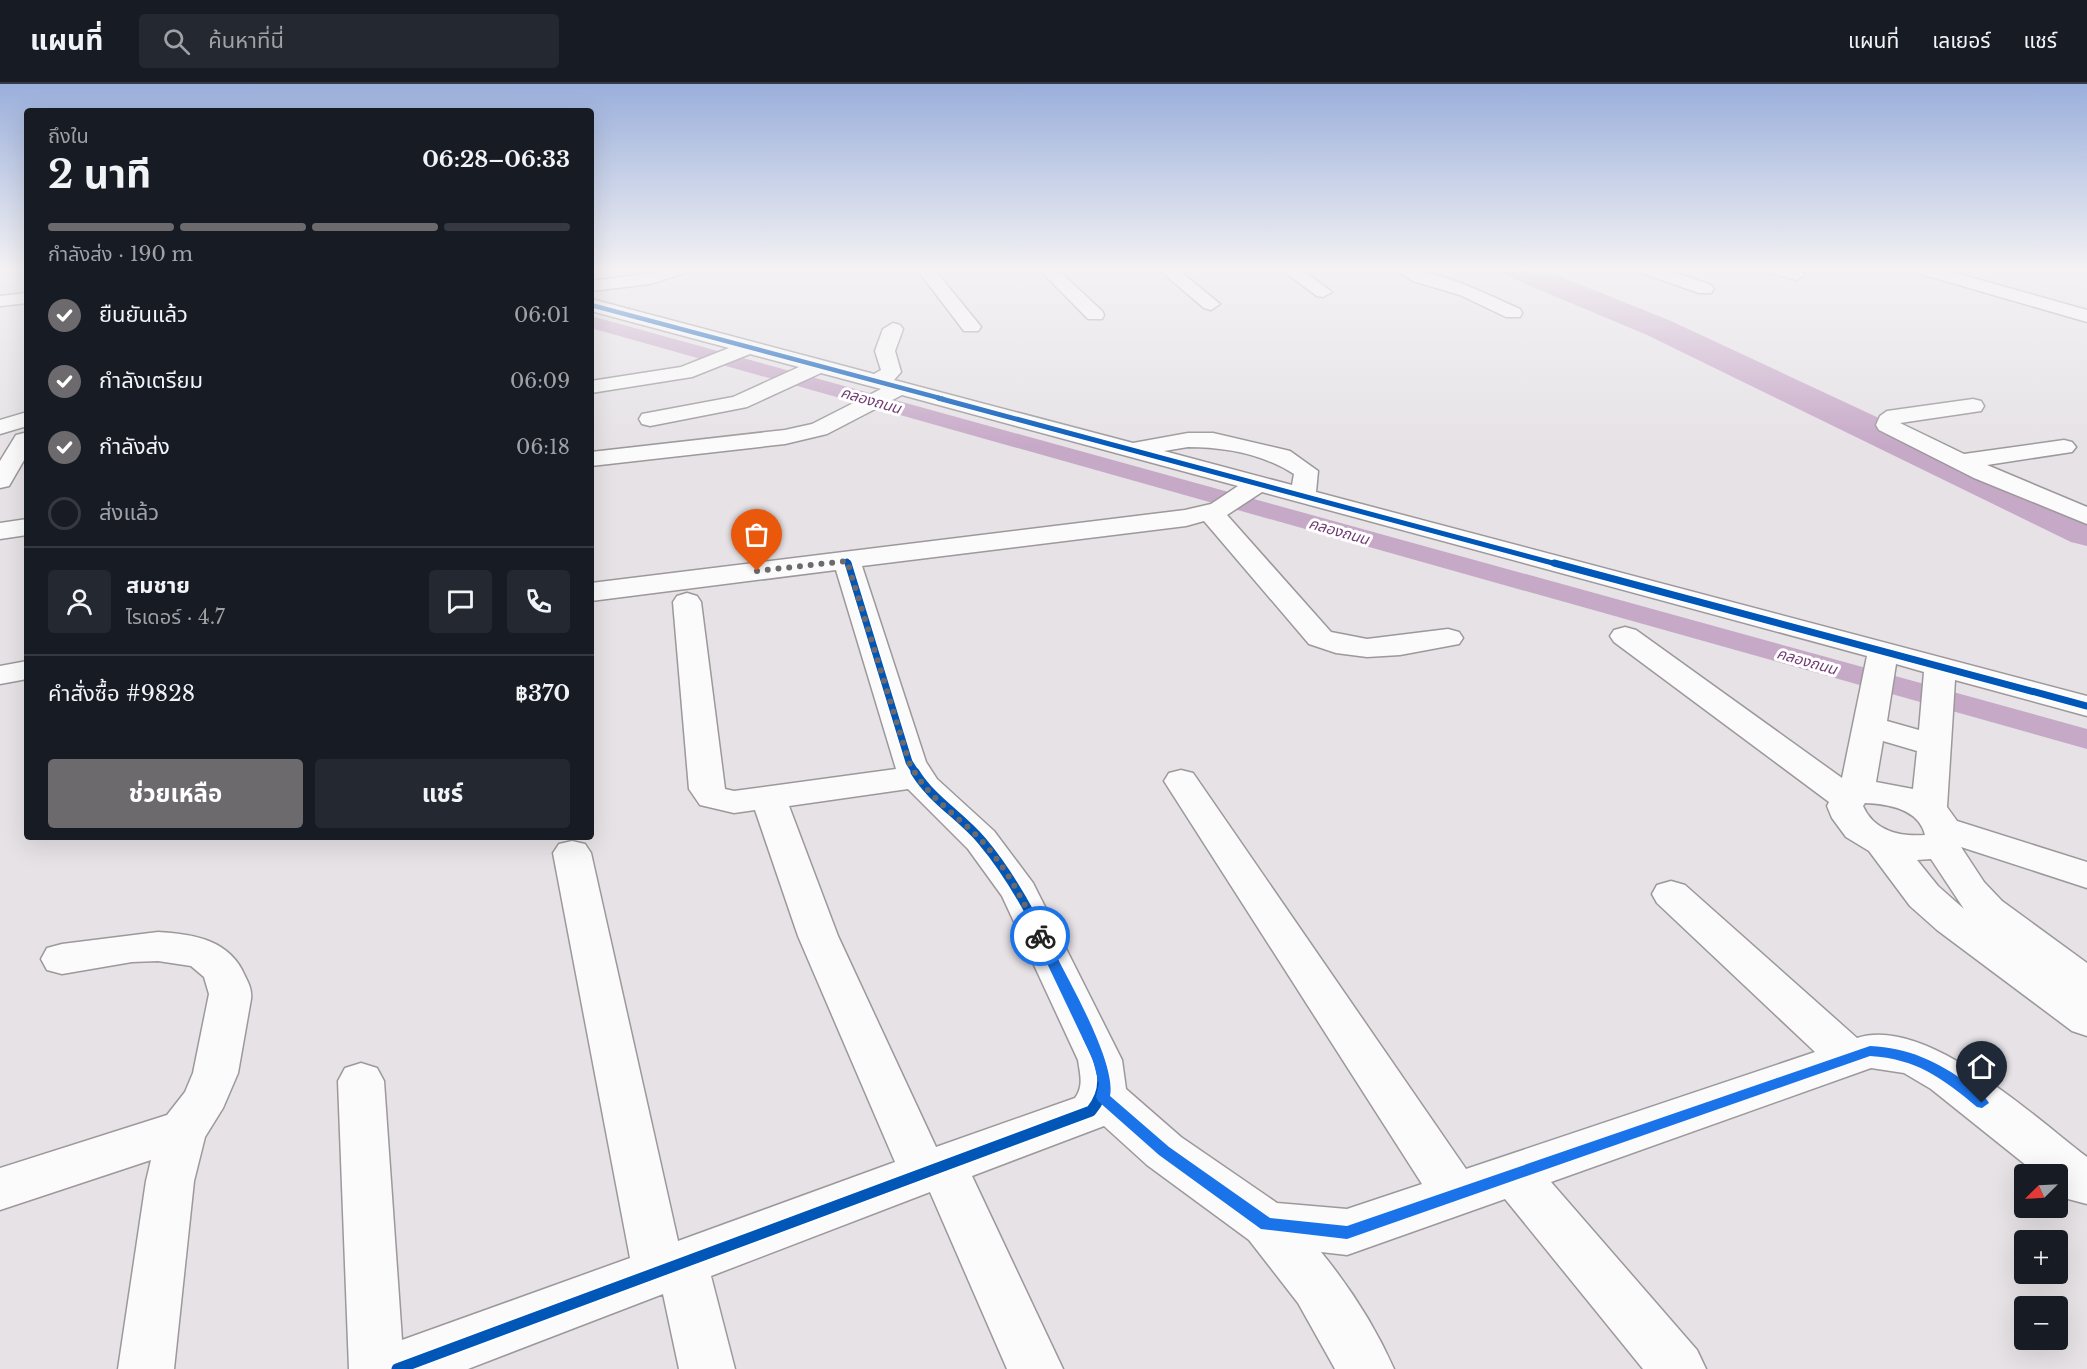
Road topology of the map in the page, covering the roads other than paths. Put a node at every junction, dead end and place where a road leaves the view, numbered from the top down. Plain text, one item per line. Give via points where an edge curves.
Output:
1 (671, 328) edge
2 (893, 329) dead end
3 (735, 349) junction
4 (813, 369) junction
5 (594, 387) edge
6 (887, 388) junction
7 (1973, 406) dead end
8 (650, 419) dead end
9 (0, 427) edge
10 (24, 430) edge
11 (24, 432) edge
12 (2064, 447) dead end
13 (1126, 450) junction
14 (594, 459) edge
15 (1961, 462) junction
16 (0, 481) edge
17 (24, 485) edge
18 (0, 488) edge
19 (1252, 489) junction
20 (1303, 498) junction
21 (1216, 511) junction
22 (2081, 511) edge
23 (24, 527) edge
24 (0, 531) edge
25 (847, 561) junction
26 (594, 592) edge
27 (687, 602) dead end
28 (1625, 636) dead end
29 (1448, 638) dead end
30 (24, 671) edge
31 (1879, 671) junction
32 (1940, 673) junction
33 (0, 675) edge
34 (2087, 706) edge
35 (1868, 726) junction
36 (1934, 729) junction
37 (916, 777) junction
38 (1181, 781) dead end
39 (1852, 795) junction
40 (769, 799) junction
41 (1937, 828) junction
42 (1881, 841) junction
43 (572, 853) dead end
44 (2087, 875) edge
45 (1671, 894) dead end
46 (62, 959) dead end
47 (2087, 985) edge
48 (2087, 1020) edge
49 (1850, 1058) junction
50 (361, 1081) dead end
51 (1103, 1097) junction
52 (183, 1130) junction
53 (933, 1170) junction
54 (1515, 1175) junction
55 (2085, 1184) dead end
56 (0, 1189) edge
57 (1457, 1196) junction
58 (1267, 1224) junction
59 (670, 1267) junction
60 (146, 1369) edge
61 (377, 1369) edge
62 (397, 1369) edge
63 (707, 1369) edge
64 (1035, 1369) edge
65 (1366, 1369) edge
66 (1678, 1369) edge

1 - 3 street
2 - 6 street via 885,351 891,365
3 - 4 street
3 - 5 street via 685,373
4 - 6 street
4 - 8 street via 739,402
6 - 13 street
6 - 14 street via 861,410 819,429 785,437
7 - 15 street via 1888,420 1887,425
9 - 10 street
11 - 16 street
12 - 15 street
13 - 19 street
13 - 20 street via 1200,439 1282,456 1306,471
15 - 22 street
17 - 18 street
19 - 20 street
19 - 21 street
20 - 31 street
21 - 25 street
21 - 29 street via 1320,638 1336,646 1371,648
23 - 24 street
25 - 26 street
25 - 37 street
27 - 40 street via 707,789 727,801
28 - 39 street via 1747,728
30 - 33 street
31 - 32 street
31 - 35 street
32 - 34 street
32 - 36 street
35 - 36 street
35 - 39 street
36 - 41 street
37 - 40 street
37 - 51 street via 981,840 1019,892 1100,1060 1106,1084
38 - 57 street
39 - 41 street via 1889,794
39 - 42 street via 1845,806 1854,824
40 - 53 street via 818,936
41 - 42 street via 1915,849
41 - 44 street
41 - 47 street via 1970,891 1988,911
42 - 48 street via 1924,896 1951,920
43 - 59 street
45 - 49 street
46 - 52 street via 141,946 169,946 203,954 224,970 230,991 217,1076 205,1103
49 - 54 street
49 - 55 street via 1870,1051 1917,1059 1947,1076
50 - 61 street
51 - 53 street via 1091,1111
51 - 58 street via 1164,1151
52 - 56 street
52 - 60 street via 170,1181
53 - 59 street
53 - 64 street
54 - 57 street
54 - 66 street
57 - 58 street via 1347,1233
58 - 65 street via 1316,1286
59 - 62 street
59 - 63 street

